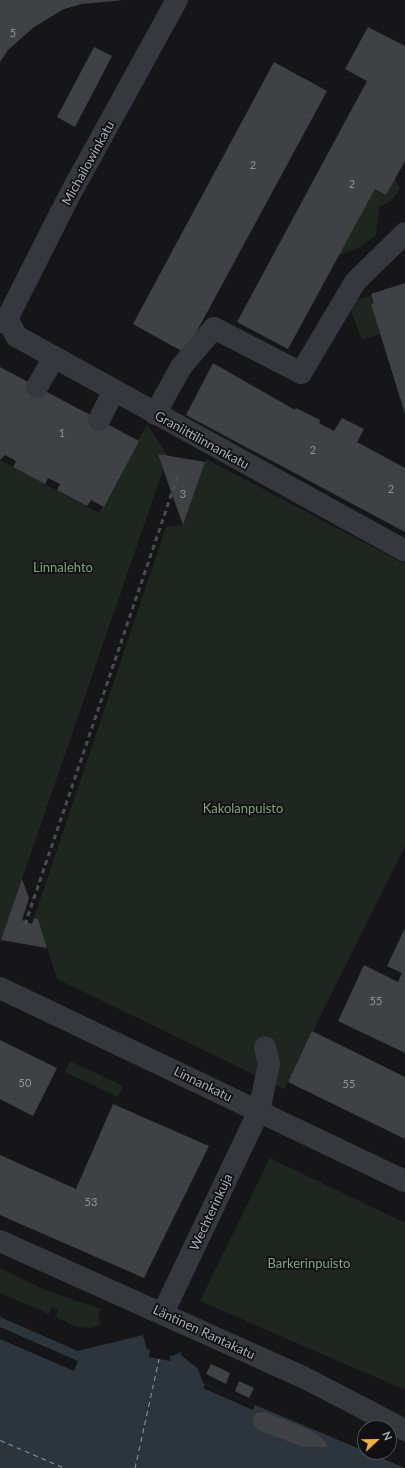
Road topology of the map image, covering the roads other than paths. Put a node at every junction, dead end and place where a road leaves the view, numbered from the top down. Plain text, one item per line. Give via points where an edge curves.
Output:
1 (177, 0) edge
2 (405, 233) edge
3 (4, 321) edge
4 (54, 357) junction
5 (37, 387) dead end
6 (114, 391) junction
7 (155, 414) junction
8 (100, 420) dead end
9 (405, 551) edge
10 (0, 988) edge
11 (265, 1047) dead end
12 (259, 1111) junction
13 (405, 1181) edge
14 (0, 1241) edge
15 (163, 1313) junction
16 (405, 1430) edge

1 - 3 street, Michailowinkatu via 68,198
2 - 7 street via 355,282 301,373 214,328 181,367
3 - 4 street, Graniittilinnankatu via 16,336
4 - 5 street
4 - 6 street, Graniittilinnankatu
6 - 7 street, Graniittilinnankatu
6 - 8 street
7 - 9 street, Graniittilinnankatu
10 - 12 street, Linnankatu
11 - 12 street, Wechterinkuja via 269,1064
12 - 13 street, Linnankatu
12 - 15 street, Wechterinkuja
14 - 15 street, Läntinen Rantakatu
15 - 16 street, Läntinen Rantakatu via 303,1377

